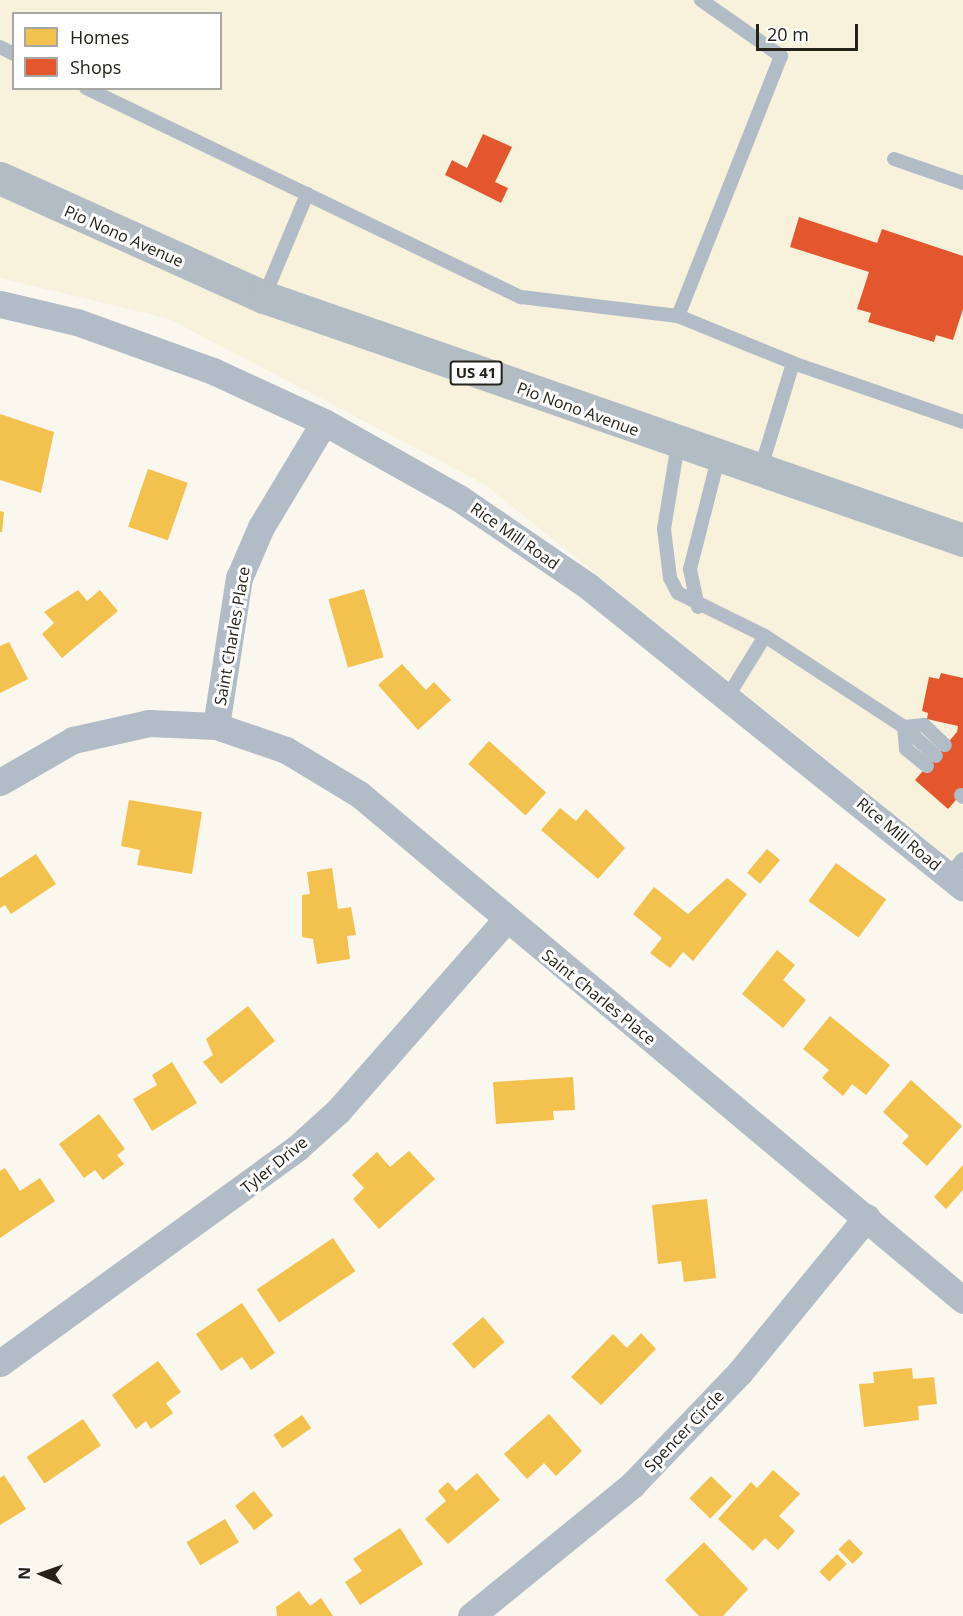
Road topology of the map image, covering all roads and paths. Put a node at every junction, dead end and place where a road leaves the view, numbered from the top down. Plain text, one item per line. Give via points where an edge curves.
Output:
1 (701, 0) edge
2 (90, 90) edge
3 (894, 159) dead end
4 (0, 178) edge
5 (963, 183) edge
6 (307, 194) junction
7 (264, 297) junction
8 (0, 304) edge
9 (678, 316) junction
10 (793, 363) junction
11 (324, 422) junction
12 (963, 422) edge
13 (678, 444) junction
14 (718, 459) junction
15 (759, 473) junction
16 (963, 540) edge
17 (698, 608) junction
18 (765, 636) junction
19 (728, 696) junction
20 (216, 726) junction
21 (904, 727) junction
22 (945, 745) dead end
23 (932, 761) dead end
24 (0, 782) edge
25 (958, 874) edge
26 (506, 920) junction
27 (867, 1218) junction
28 (963, 1300) edge
29 (0, 1364) edge
30 (471, 1616) edge

1 - 9 lane via 780,56
2 - 6 lane
3 - 5 lane
4 - 7 main road, Pio Nono Avenue / US 41 via 80,219
6 - 7 lane
6 - 9 lane via 520,297
7 - 13 main road, Pio Nono Avenue / US 41
8 - 11 street, Rice Mill Road via 77,322 203,368
9 - 10 lane
10 - 12 lane
10 - 15 lane
11 - 19 street, Rice Mill Road via 459,498 588,586
11 - 20 street, Saint Charles Place via 261,527 239,578
13 - 14 main road, Pio Nono Avenue / US 41
13 - 17 lane via 664,529 666,558 678,593
14 - 15 main road, Pio Nono Avenue / US 41
14 - 17 lane via 690,568
15 - 16 main road, Pio Nono Avenue / US 41
17 - 18 lane
18 - 19 lane
18 - 21 lane
19 - 25 street, Rice Mill Road
20 - 24 street, Saint Charles Place via 148,723 109,730 40,755
20 - 26 street, Saint Charles Place via 260,738 333,776
21 - 22 lane via 924,725
21 - 23 lane via 906,749
26 - 27 street, Saint Charles Place
26 - 29 street, Tyler Drive via 338,1111 297,1148
27 - 28 street, Saint Charles Place
27 - 30 street, Spencer Circle via 740,1372 633,1485

